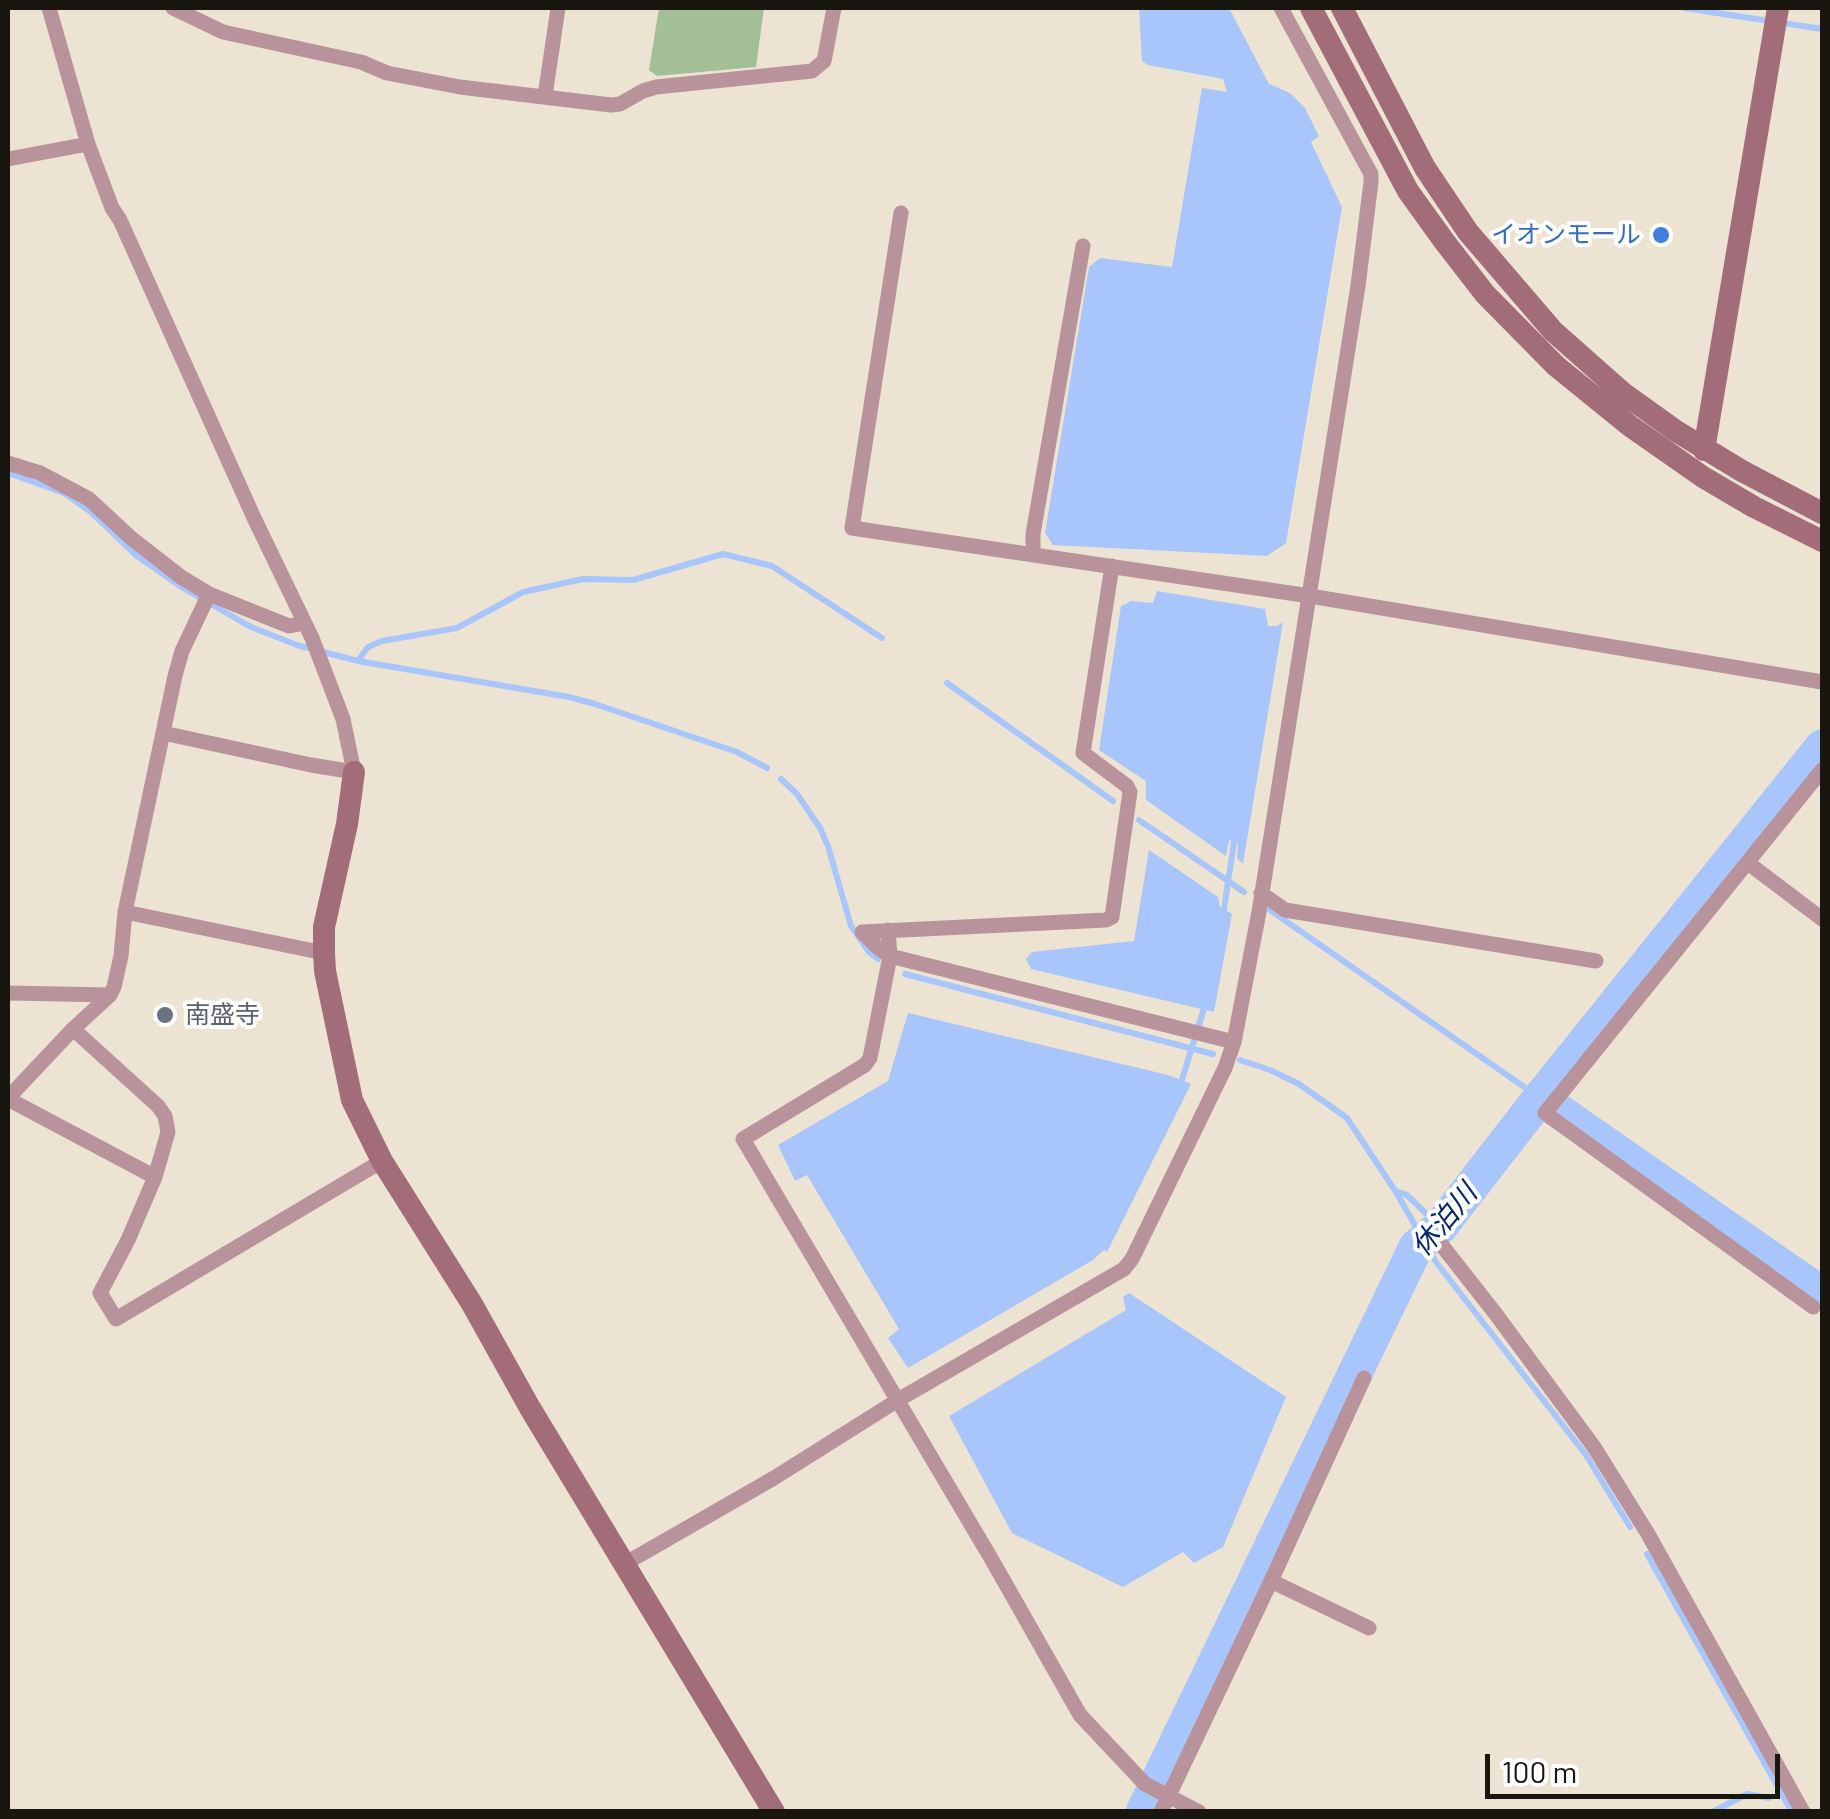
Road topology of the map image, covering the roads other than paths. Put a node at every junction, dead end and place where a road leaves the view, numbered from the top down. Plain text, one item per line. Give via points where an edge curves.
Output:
1 (49, 8) edge
2 (172, 8) edge
3 (558, 8) edge
4 (834, 8) edge
5 (1281, 8) edge
6 (1310, 8) edge
7 (1342, 8) edge
8 (1776, 16) edge
9 (544, 96) junction
10 (88, 144) junction
11 (8, 158) edge
12 (1393, 162) junction
13 (1372, 174) junction
14 (901, 213) dead end
15 (1083, 246) dead end
16 (1704, 450) junction
17 (8, 463) edge
18 (1822, 514) edge
19 (1822, 540) edge
20 (1033, 554) junction
21 (1112, 566) junction
22 (209, 594) junction
23 (1310, 596) junction
24 (304, 623) junction
25 (1822, 682) edge
26 (163, 733) junction
27 (1822, 770) edge
28 (354, 772) junction
29 (1748, 863) junction
30 (1261, 893) junction
31 (125, 912) junction
32 (1822, 919) edge
33 (888, 930) junction
34 (324, 954) junction
35 (890, 956) junction
36 (1596, 961) dead end
37 (8, 993) edge
38 (110, 995) junction
39 (73, 1029) junction
40 (1234, 1042) junction
41 (8, 1099) edge
42 (382, 1161) junction
43 (155, 1177) junction
44 (1440, 1243) dead end
45 (1813, 1307) dead end
46 (1364, 1378) dead end
47 (898, 1400) junction
48 (626, 1563) junction
49 (1272, 1582) junction
50 (1370, 1628) dead end
51 (1164, 1800) edge
52 (774, 1812) edge
53 (1199, 1812) edge
54 (1803, 1812) edge

1 - 10 street
2 - 9 street via 223,32 387,73
3 - 9 street
4 - 9 street via 824,61 812,71 656,87 620,104
5 - 13 street
6 - 12 street
7 - 16 street via 1405,133 1468,232 1553,331 1623,393
8 - 16 street
10 - 11 street
10 - 24 street
12 - 13 street
12 - 19 street via 1465,270 1556,366 1678,461
13 - 23 street
14 - 20 street via 852,528
15 - 20 street
16 - 18 street
17 - 22 street via 90,499
20 - 21 street
21 - 23 street
21 - 33 street via 1083,753 1130,792 1112,917
22 - 24 street via 290,626
22 - 26 street via 182,650
23 - 25 street
23 - 30 street
24 - 28 street via 332,686
26 - 28 street
26 - 31 street
27 - 29 street
28 - 34 street
29 - 32 street
29 - 45 street via 1545,1113
30 - 36 street via 1285,910
30 - 40 street
31 - 34 street
31 - 38 street
33 - 35 street
33 - 35 street via 862,932
34 - 42 street via 352,1100
35 - 40 street
35 - 47 street via 866,1065 743,1138
37 - 38 street
38 - 39 street
39 - 41 street
39 - 43 street via 165,1116 168,1139
40 - 47 street via 1124,1269
41 - 43 street
42 - 43 street via 116,1319 100,1293
42 - 48 street
44 - 54 street via 1594,1447
46 - 49 street
47 - 48 street
47 - 51 street via 1080,1714
48 - 52 street
49 - 50 street
49 - 51 street
51 - 53 street

